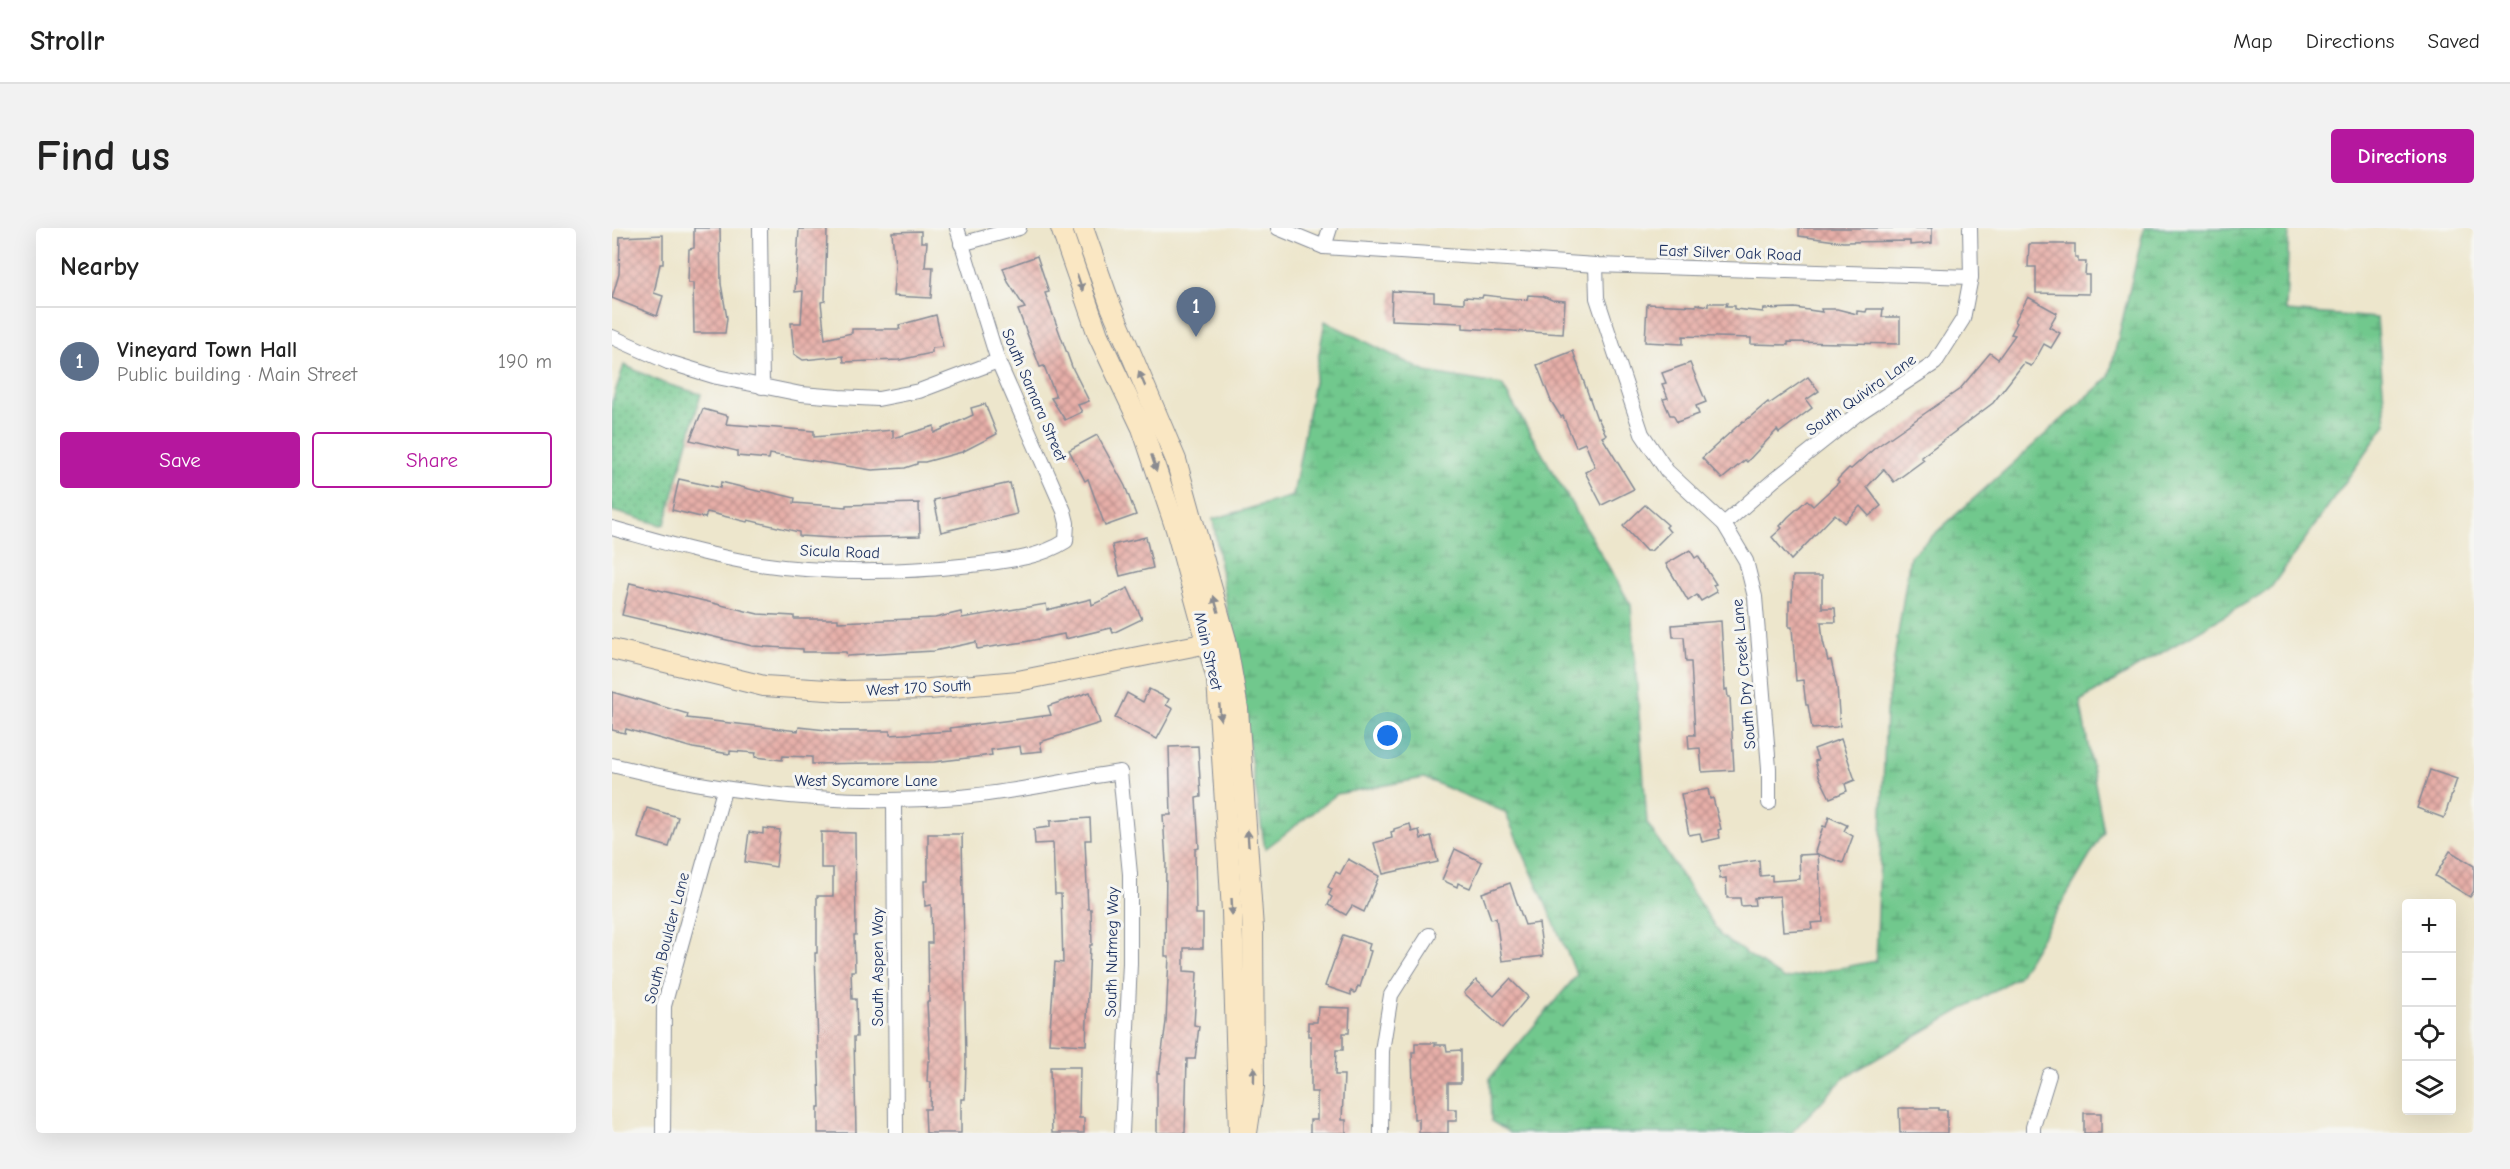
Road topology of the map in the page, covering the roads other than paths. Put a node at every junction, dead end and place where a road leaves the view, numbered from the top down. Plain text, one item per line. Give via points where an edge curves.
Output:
1 (760, 228) edge
2 (957, 228) edge
3 (1019, 228) edge
4 (1061, 228) edge
5 (1083, 228) edge
6 (1278, 228) edge
7 (1330, 228) edge
8 (1970, 228) edge
9 (961, 244) junction
10 (1324, 246) junction
11 (1596, 265) junction
12 (1971, 277) junction
13 (612, 337) edge
14 (998, 361) junction
15 (762, 387) junction
16 (1724, 524) junction
17 (612, 528) edge
18 (1066, 541) joint
19 (1216, 642) junction
20 (612, 649) edge
21 (612, 765) edge
22 (1120, 772) joint
23 (724, 790) junction
24 (894, 801) junction
25 (1769, 803) dead end
26 (1429, 935) dead end
27 (2049, 1075) dead end
28 (663, 1133) edge
29 (896, 1133) edge
30 (1122, 1133) edge
31 (1239, 1133) edge
32 (1247, 1133) edge
33 (1382, 1133) edge
34 (2033, 1133) edge

1 - 15 street
2 - 9 street, South Samara Street
3 - 9 street
4 -> 19 street, Main Street via 1098,335 1142,428
19 -> 5 street, Main Street via 1176,460 1110,304
6 - 10 street, East Silver Oak Road
7 - 10 street
8 - 12 street, South Quivira Lane
9 - 14 street, South Samara Street
10 - 11 street, East Silver Oak Road
11 - 12 street, East Silver Oak Road
11 - 16 street, South Dry Creek Lane via 1597,298 1642,434 1667,471
12 - 16 street, South Quivira Lane via 1963,320 1935,363 1856,415
13 - 15 street via 668,362
14 - 15 street via 919,391 878,399
14 - 18 street, South Samara Street via 1065,511
16 - 25 street, South Dry Creek Lane via 1746,561 1755,597
17 - 18 street, Sicula Road via 754,563 868,572 1008,561 1050,551
19 - 20 street, West 170 South via 1018,681 843,691 764,686
19 -> 31 street, Main Street via 1232,911
32 -> 19 street, Main Street via 1254,1086 1254,929 1238,709
21 - 23 street, West Sycamore Lane
22 - 24 street, West Sycamore Lane via 960,797
22 - 30 street, South Nutmeg Way via 1130,874
23 - 24 street, West Sycamore Lane
23 - 28 street, South Boulder Lane via 664,1006
24 - 29 street, South Aspen Way
26 - 33 street via 1391,994 1382,1051
27 - 34 street

